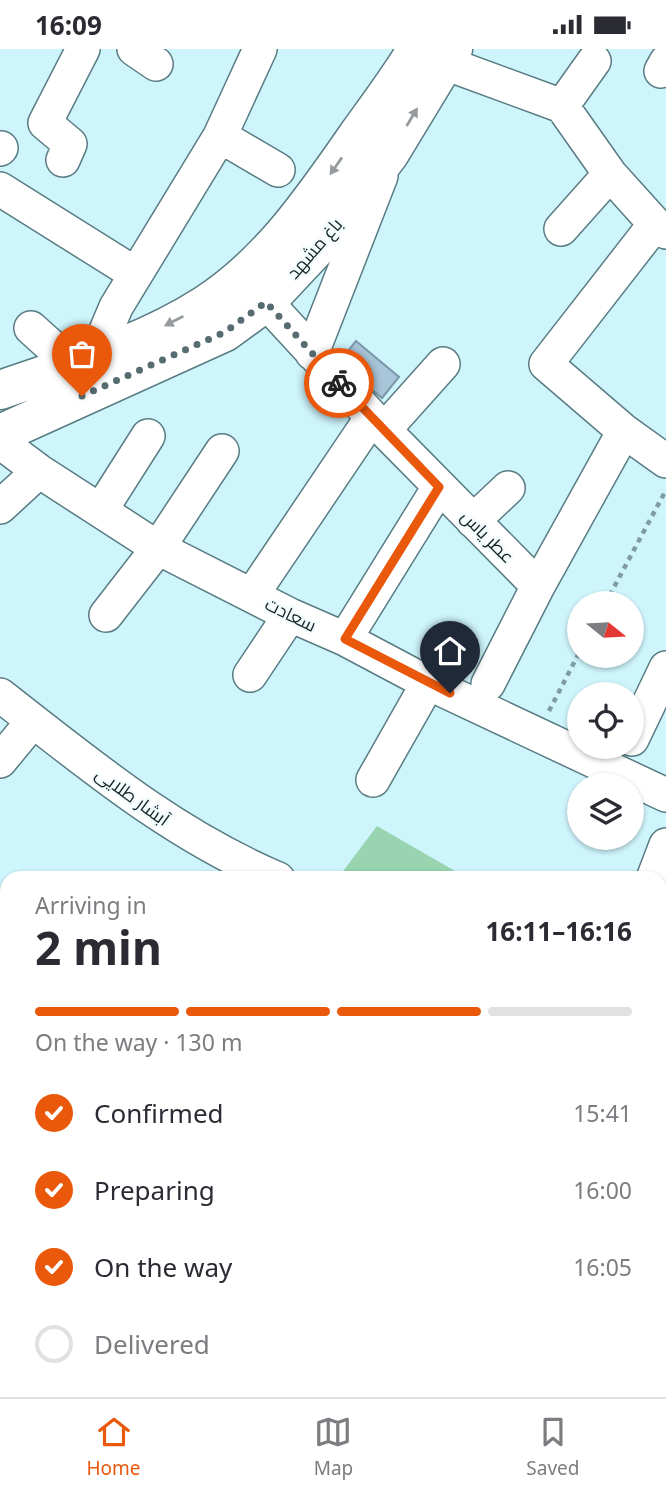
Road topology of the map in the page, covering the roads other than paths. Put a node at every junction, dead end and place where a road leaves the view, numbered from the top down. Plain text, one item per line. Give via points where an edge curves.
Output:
1 (83, 49) edge
2 (260, 49) edge
3 (423, 54) edge
4 (594, 61) dead end
5 (562, 106) junction
6 (220, 135) junction
7 (390, 153) junction
8 (63, 160) dead end
9 (278, 170) dead end
10 (610, 174) junction
11 (0, 189) edge
12 (314, 227) junction
13 (660, 228) edge
14 (561, 229) dead end
15 (134, 273) junction
16 (266, 302) junction
17 (116, 307) junction
18 (31, 328) dead end
19 (139, 338) junction
20 (312, 353) junction
21 (84, 361) junction
22 (443, 364) dead end
23 (0, 390) edge
24 (34, 418) junction
25 (378, 424) junction
26 (624, 431) junction
27 (0, 434) edge
28 (148, 436) dead end
29 (0, 442) edge
30 (222, 451) dead end
31 (666, 461) edge
32 (39, 471) junction
33 (439, 487) junction
34 (508, 488) dead end
35 (0, 507) edge
36 (102, 510) junction
37 (473, 521) junction
38 (158, 548) junction
39 (538, 586) junction
40 (252, 594) junction
41 (106, 615) dead end
42 (290, 615) junction
43 (345, 639) junction
44 (666, 668) edge
45 (250, 675) dead end
46 (428, 683) junction
47 (488, 684) dead end
48 (0, 695) edge
49 (644, 714) edge
50 (33, 721) junction
51 (567, 742) edge
52 (622, 759) edge
53 (0, 761) edge
54 (373, 781) dead end
55 (666, 795) edge
56 (666, 845) edge
57 (260, 871) edge
58 (656, 871) edge

1 - 8 street via 45,123 70,144
2 - 6 street
3 - 5 street
7 -> 3 main road, باغ مشهد
3 -> 12 main road, باغ مشهد
4 - 5 street
5 - 10 street
6 - 9 street
6 - 15 street
7 - 12 main road, باغ مشهد
7 - 20 street
10 - 13 street
10 - 14 street
11 - 15 street
12 - 16 main road, باغ مشهد
12 -> 19 main road, باغ مشهد via 256,264 205,305
13 - 26 street via 546,364
15 - 17 street
16 - 20 street, عطر یاس
16 - 24 main road, باغ مشهد via 225,332
17 - 19 street
17 - 21 street
18 - 21 street
19 - 21 main road, باغ مشهد
20 - 25 street, عطر یاس
21 - 23 main road, باغ مشهد
22 - 25 street
24 - 27 main road, باغ مشهد
24 - 32 street
25 - 33 street, عطر یاس
25 - 40 street
26 - 31 street
26 - 39 street
28 - 36 street
29 - 32 street, سعادت
30 - 38 street
32 - 35 street
32 - 36 street, سعادت
33 - 37 street, عطر یاس
33 - 43 street
34 - 37 street
36 - 38 street, سعادت
37 - 39 street, عطر یاس
38 - 40 street, سعادت
38 - 41 street
39 - 47 street
40 - 42 street, سعادت
42 - 43 street, سعادت
42 - 45 street
43 - 46 street, سعادت
44 - 49 street
46 - 51 street, سعادت
46 - 54 street
48 - 50 street, آبشار طلایی
50 - 53 street
50 - 57 street, آبشار طلایی via 155,814
52 - 55 street, سعادت
56 - 58 street

